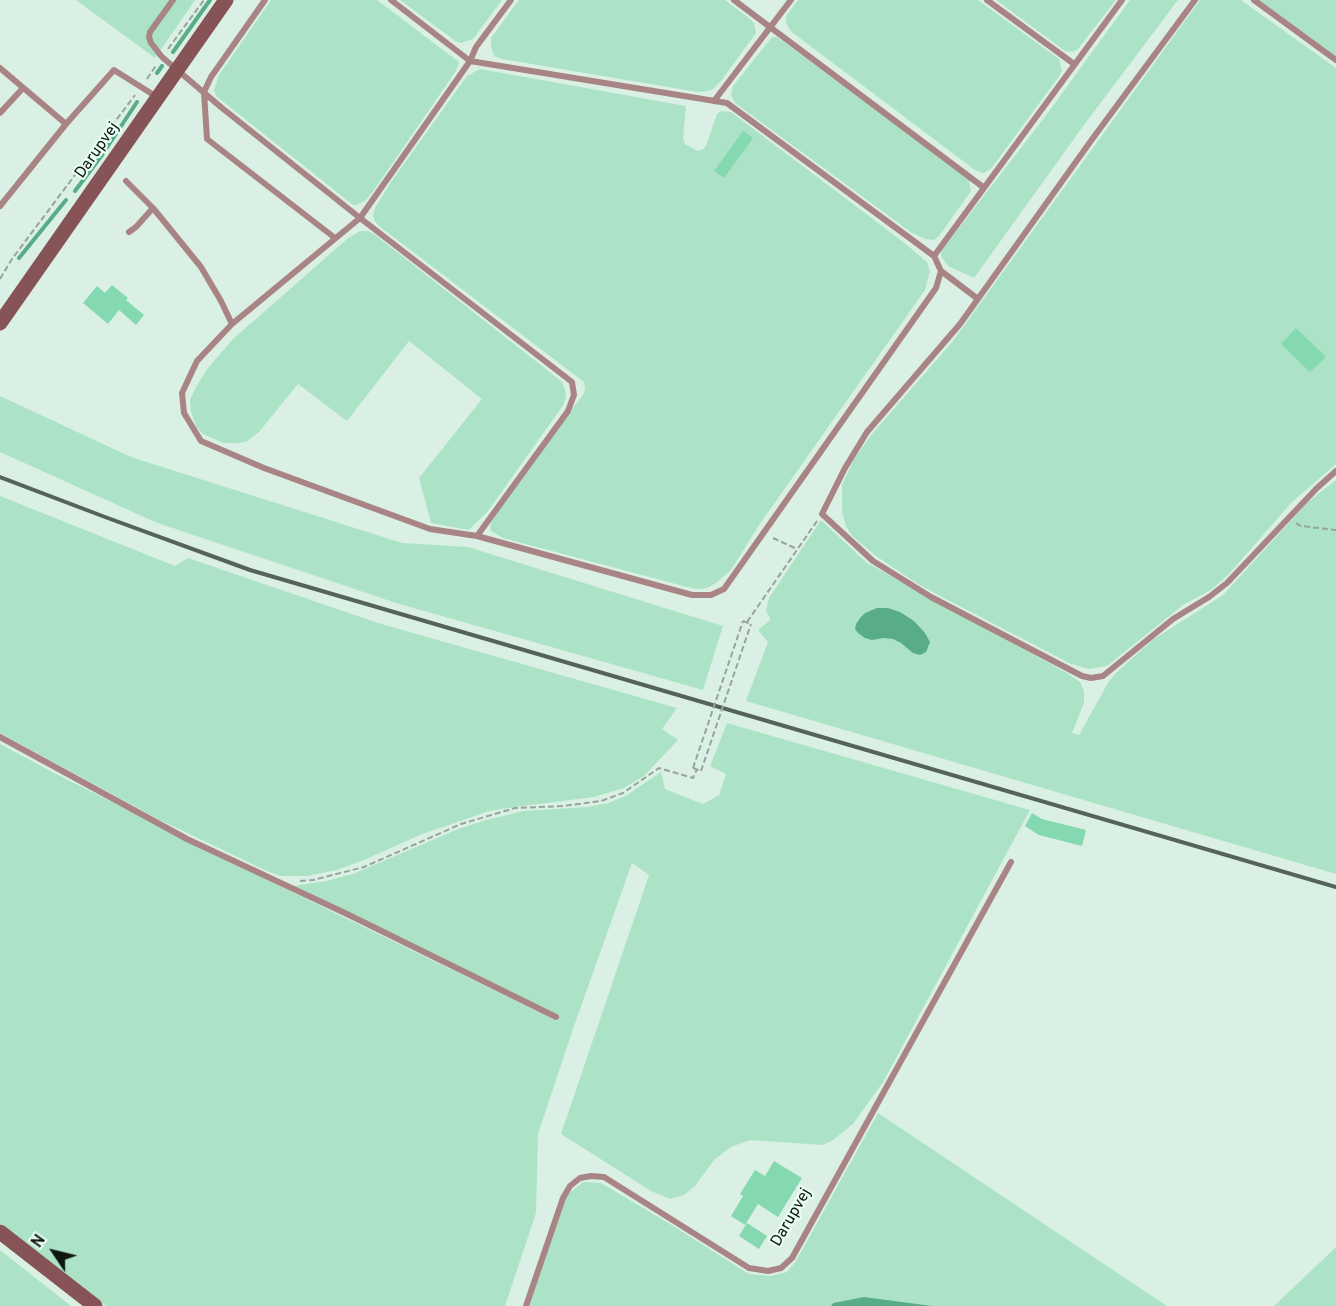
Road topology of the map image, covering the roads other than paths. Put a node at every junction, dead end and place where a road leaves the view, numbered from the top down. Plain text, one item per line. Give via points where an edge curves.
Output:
1 (173, 0) edge
2 (226, 0) edge
3 (266, 0) edge
4 (391, 0) edge
5 (511, 0) edge
6 (734, 0) edge
7 (791, 0) edge
8 (987, 0) edge
9 (1122, 0) edge
10 (1195, 0) edge
11 (1254, 0) edge
12 (771, 28) junction
13 (1336, 60) edge
14 (470, 61) junction
15 (1074, 64) junction
16 (0, 68) edge
17 (176, 70) junction
18 (23, 88) junction
19 (204, 92) junction
20 (157, 97) junction
21 (714, 101) junction
22 (0, 113) edge
23 (66, 124) junction
24 (126, 181) dead end
25 (983, 187) junction
26 (0, 206) edge
27 (153, 208) junction
28 (360, 218) junction
29 (129, 232) dead end
30 (335, 238) junction
31 (934, 256) junction
32 (941, 271) junction
33 (978, 299) junction
34 (0, 323) edge
35 (232, 324) junction
36 (1336, 471) edge
37 (477, 536) junction
38 (0, 737) edge
39 (1011, 862) dead end
40 (556, 1017) dead end
41 (0, 1232) edge
42 (95, 1306) edge
43 (526, 1306) edge

1 - 17 lane via 148,37
2 - 17 street, Darupvej
3 - 19 lane
4 - 14 lane
5 - 14 lane
6 - 12 lane
7 - 12 lane
8 - 15 lane
9 - 15 lane
10 - 33 lane
11 - 13 lane
12 - 21 lane
12 - 25 lane
14 - 21 lane
14 - 28 lane
15 - 25 lane
16 - 18 lane
17 - 19 lane
17 - 20 street, Darupvej
18 - 22 lane
18 - 23 lane
19 - 28 lane
19 - 30 lane via 207,139
20 - 23 lane via 114,70
20 - 34 street, Darupvej
21 - 31 lane via 727,103
23 - 26 lane
24 - 27 lane
25 - 31 lane
27 - 29 lane
27 - 35 lane via 201,267
28 - 30 lane
28 - 37 lane via 572,382 574,395 568,411
30 - 35 lane
31 - 32 lane
32 - 33 lane
32 - 37 lane via 936,288 724,589 711,595 692,595
33 - 36 lane via 867,432 822,514 882,567 1082,676 1103,676 1173,619 1227,583
35 - 37 lane via 197,360 182,393 184,413 201,441 430,529
38 - 40 lane via 188,839
39 - 43 lane, Darupvej via 792,1258 781,1268 749,1268 604,1177 591,1176 580,1178 563,1198
41 - 42 street

